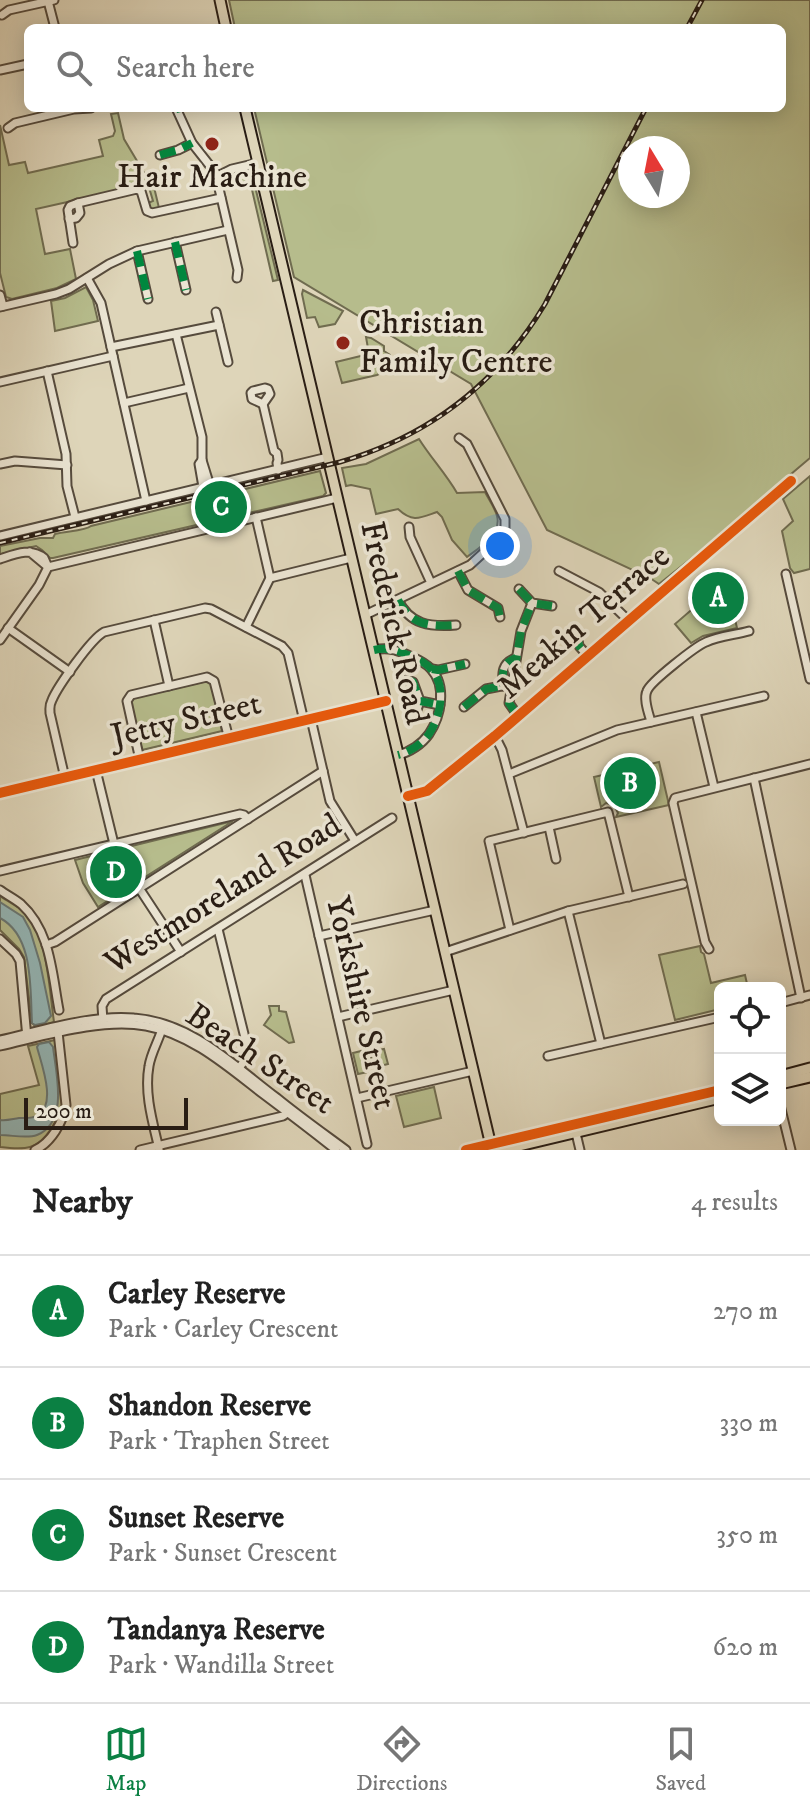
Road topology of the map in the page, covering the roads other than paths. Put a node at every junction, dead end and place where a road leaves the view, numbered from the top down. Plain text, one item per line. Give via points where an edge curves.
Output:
1 (220, 0) edge
2 (51, 1) edge
3 (2, 15) dead end
4 (54, 24) edge
5 (225, 24) edge
6 (24, 65) edge
7 (0, 70) edge
8 (61, 112) edge
9 (179, 112) edge
10 (246, 112) edge
11 (8, 128) dead end
12 (192, 143) junction
13 (160, 155) dead end
14 (258, 163) junction
15 (218, 176) junction
16 (221, 198) junction
17 (228, 230) junction
18 (175, 242) junction
19 (73, 243) dead end
20 (137, 251) junction
21 (87, 278) junction
22 (237, 278) dead end
23 (186, 290) dead end
24 (0, 295) edge
25 (148, 299) dead end
26 (1, 307) edge
27 (216, 312) dead end
28 (219, 325) junction
29 (176, 334) junction
30 (112, 352) junction
31 (228, 362) dead end
32 (47, 371) junction
33 (0, 382) edge
34 (189, 388) junction
35 (124, 403) junction
36 (263, 404) dead end
37 (459, 438) dead end
38 (328, 457) junction
39 (0, 464) edge
40 (67, 465) junction
41 (278, 466) junction
42 (791, 481) dead end
43 (206, 487) junction
44 (337, 498) junction
45 (146, 501) junction
46 (75, 517) junction
47 (256, 517) junction
48 (409, 527) dead end
49 (0, 536) edge
50 (351, 558) junction
51 (0, 559) edge
52 (48, 567) junction
53 (458, 571) junction
54 (559, 571) dead end
55 (786, 574) dead end
56 (270, 578) junction
57 (431, 583) junction
58 (519, 589) dead end
59 (398, 600) junction
60 (532, 603) junction
61 (552, 606) dead end
62 (365, 615) junction
63 (500, 617) dead end
64 (154, 620) junction
65 (629, 621) junction
66 (456, 625) dead end
67 (246, 627) junction
68 (8, 628) junction
69 (749, 631) dead end
70 (577, 633) dead end
71 (0, 640) edge
72 (374, 650) junction
73 (587, 655) junction
74 (465, 664) dead end
75 (432, 669) junction
76 (70, 672) junction
77 (810, 679) edge
78 (407, 680) dead end
79 (508, 685) junction
80 (169, 686) junction
81 (764, 696) dead end
82 (386, 701) junction
83 (420, 701) junction
84 (440, 705) junction
85 (464, 707) dead end
86 (696, 712) junction
87 (416, 713) dead end
88 (518, 716) junction
89 (308, 720) junction
90 (651, 722) junction
91 (495, 736) junction
92 (229, 739) junction
93 (398, 755) junction
94 (140, 760) junction
95 (810, 764) edge
96 (96, 770) junction
97 (323, 771) junction
98 (509, 774) junction
99 (65, 778) junction
100 (754, 778) junction
101 (714, 787) junction
102 (0, 793) edge
103 (408, 796) junction
104 (392, 818) dead end
105 (248, 819) junction
106 (549, 827) junction
107 (524, 833) junction
108 (355, 841) junction
109 (114, 844) junction
110 (556, 859) dead end
111 (0, 871) edge
112 (305, 875) junction
113 (683, 884) dead end
114 (139, 888) junction
115 (0, 890) edge
116 (629, 897) junction
117 (435, 910) junction
118 (568, 911) junction
119 (218, 929) junction
120 (510, 930) junction
121 (319, 936) junction
122 (0, 940) edge
123 (46, 945) junction
124 (709, 949) dead end
125 (181, 952) junction
126 (445, 952) junction
127 (454, 990) junction
128 (806, 996) edge
129 (786, 1001) edge
130 (59, 1010) dead end
131 (338, 1017) junction
132 (714, 1018) edge
133 (103, 1022) junction
134 (162, 1027) junction
135 (58, 1030) junction
136 (27, 1037) junction
137 (0, 1040) edge
138 (601, 1044) junction
139 (0, 1046) edge
140 (548, 1056) dead end
141 (810, 1068) edge
142 (238, 1070) junction
143 (473, 1071) junction
144 (786, 1074) edge
145 (810, 1077) edge
146 (786, 1083) edge
147 (714, 1092) edge
148 (357, 1098) junction
149 (714, 1099) edge
150 (290, 1111) junction
151 (785, 1126) edge
152 (575, 1129) junction
153 (367, 1144) dead end
154 (491, 1147) edge
155 (159, 1148) edge
156 (35, 1150) edge
157 (140, 1150) edge
158 (336, 1150) edge
159 (346, 1150) edge
160 (466, 1150) edge
161 (502, 1150) edge
162 (580, 1150) edge
163 (791, 1150) edge

1 - 5 main road
2 - 3 street
2 - 4 street
6 - 7 street
8 - 11 street
9 - 12 street
10 - 14 main road, Frederick Road
12 - 13 street
12 - 15 street
14 - 15 street
14 - 38 main road, Frederick Road
15 - 16 street
16 - 17 street
16 - 19 street via 152,213 137,189 78,203 80,213 69,219
17 - 18 street
17 - 22 street
18 - 20 street
18 - 23 street
20 - 21 street
20 - 25 street
21 - 26 street via 56,294
21 - 30 street via 99,299
24 - 26 street
27 - 28 street
28 - 29 street
28 - 31 street
29 - 30 street
29 - 34 street
30 - 32 street
30 - 35 street
32 - 33 street
32 - 40 street
34 - 35 street
34 - 43 street via 202,437 199,464
35 - 45 street
36 - 41 street
37 - 53 street via 467,444 506,521 495,542
38 - 41 street
38 - 44 main road, Frederick Road
39 - 40 street
40 - 46 street
41 - 43 street
42 - 65 street, Meakin Terrace
43 - 45 street
44 - 47 street
44 - 50 main road, Frederick Road
45 - 46 street
46 - 49 street
47 - 52 street
47 - 56 street
48 - 57 street
50 - 56 street
50 - 62 main road, Frederick Road
51 - 52 street via 39,553
52 - 68 street
53 - 57 street
53 - 63 street via 468,590 498,608
54 - 65 street via 599,592
55 - 77 street
56 - 67 street
57 - 59 street
58 - 60 street
59 - 62 street
59 - 66 street via 404,612 422,622
60 - 61 street
60 - 79 street via 516,658 502,669
62 - 72 main road, Frederick Road
64 - 67 street via 205,608
64 - 76 street via 97,636
64 - 80 street
65 - 73 street, Meakin Terrace
67 - 89 street via 288,653
68 - 71 street
68 - 76 street
69 - 90 street via 707,641 653,682 646,698
70 - 73 street
72 - 75 street via 397,650
72 - 82 main road, Frederick Road
73 - 88 street, Meakin Terrace
74 - 75 street
75 - 84 street
76 - 99 street via 50,704
78 - 83 street via 413,682
79 - 85 street via 486,689
79 - 88 street via 509,703
80 - 92 street via 207,677 214,681
80 - 94 street via 131,695 127,701
81 - 86 street
82 - 89 street, Jetty Street
82 - 93 main road, Frederick Road
83 - 84 street
83 - 87 street
84 - 93 street via 429,735
86 - 90 street
86 - 101 street
88 - 91 street, Meakin Terrace
89 - 92 street, Jetty Street
89 - 97 street
90 - 98 street via 617,730
91 - 98 street
91 - 103 street, Meakin Terrace via 427,791
92 - 94 street, Jetty Street
93 - 103 main road, Frederick Road
94 - 96 street, Jetty Street
95 - 100 street
96 - 99 street, Jetty Street
96 - 109 street
97 - 105 street
97 - 108 street via 330,801
98 - 107 street
99 - 102 street, Jetty Street
100 - 101 street
100 - 128 street
101 - 124 street via 673,803
103 - 117 main road, Frederick Road
104 - 108 street, Westmoreland Road
105 - 109 street via 240,814
105 - 114 street
106 - 107 street
106 - 110 street
106 - 116 street via 608,812
107 - 120 street via 489,841
108 - 112 street, Westmoreland Road
109 - 111 street
112 - 119 street, Westmoreland Road
112 - 121 street, Yorkshire Street
113 - 116 street
114 - 123 street
114 - 125 street
115 - 123 street via 30,913
116 - 118 street
117 - 121 street
117 - 126 main road, Frederick Road
118 - 120 street
118 - 138 street
119 - 125 street, Westmoreland Road
119 - 142 street via 248,1050
120 - 126 street
121 - 131 street, Yorkshire Street
122 - 136 street via 20,961
123 - 130 street
125 - 133 street, Westmoreland Road via 106,999
126 - 127 main road, Frederick Road
127 - 131 street
127 - 143 main road, Frederick Road
128 - 129 street
131 - 148 street, Yorkshire Street
132 - 138 street
133 - 134 street, Beach Street via 131,1017
133 - 135 street, Beach Street
134 - 142 street, Beach Street
134 - 155 street via 147,1079
135 - 136 street, Beach Street
135 - 156 street via 64,1116
136 - 137 street, Beach Street
136 - 139 street, Beach Street
138 - 140 street
141 - 144 main road
142 - 150 street, Beach Street
143 - 148 street
143 - 154 main road, Frederick Road
145 - 146 main road
147 - 152 main road
148 - 153 street, Yorkshire Street
149 - 152 main road
150 - 155 street
150 - 158 street, Beach Street
150 - 159 street, Beach Street
151 - 163 street
152 - 154 main road
152 - 161 main road
152 - 162 street
154 - 160 main road
155 - 157 street

